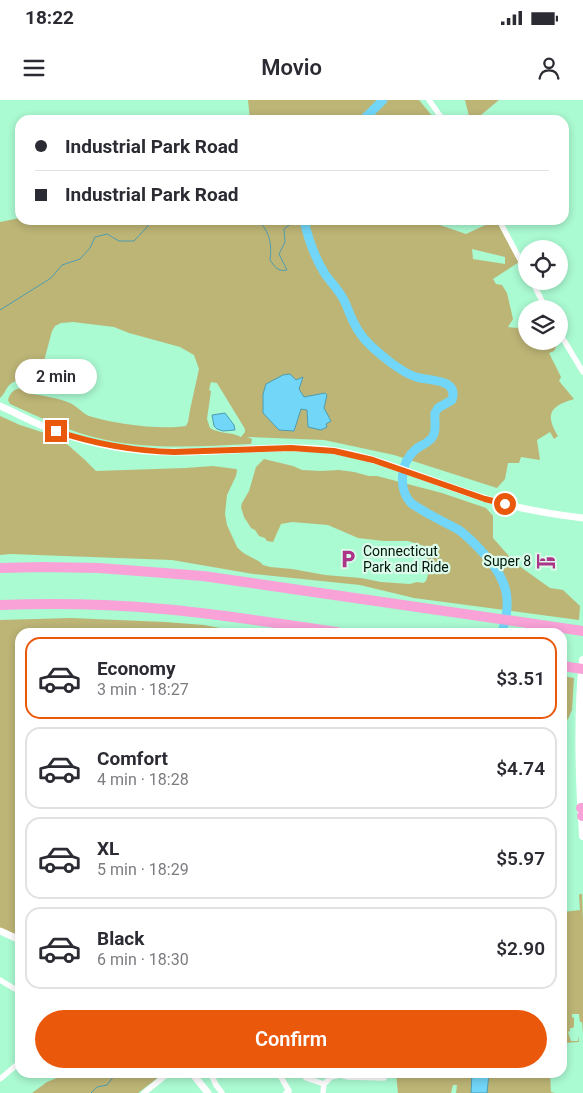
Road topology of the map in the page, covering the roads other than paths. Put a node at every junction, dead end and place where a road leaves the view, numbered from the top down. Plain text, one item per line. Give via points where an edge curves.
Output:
1 (428, 100) edge
2 (440, 115) edge
3 (502, 225) edge
4 (518, 255) edge
5 (568, 347) edge
6 (583, 372) edge
7 (0, 406) edge
8 (583, 518) edge
9 (0, 568) edge
10 (0, 605) edge
11 (309, 628) edge
12 (560, 628) edge
13 (567, 629) edge
14 (580, 631) edge
15 (583, 660) edge
16 (582, 812) edge
17 (583, 836) edge
18 (0, 931) edge
19 (15, 938) edge
20 (0, 980) edge
21 (15, 989) edge
22 (15, 1066) edge
23 (0, 1078) edge
24 (163, 1078) edge
25 (196, 1078) edge
26 (213, 1078) edge
27 (281, 1078) edge
28 (306, 1078) edge
29 (330, 1078) edge
30 (324, 1084) junction
31 (144, 1093) edge
32 (208, 1093) edge
33 (222, 1093) edge
34 (286, 1093) edge
35 (323, 1093) edge

1 - 2 street
3 - 4 street
5 - 6 street
7 - 8 street via 56,431 122,448 174,452 286,448 344,453 505,504
9 - 12 highway via 99,568 184,574
10 - 11 highway via 145,607
13 - 14 highway
15 - 16 main road via 579,719
16 - 17 main road
18 - 19 street
20 - 21 street
22 - 23 street
24 - 31 street
25 - 32 street
26 - 33 street
27 - 34 street via 288,1091
28 - 30 street
29 - 30 street
30 - 35 street

